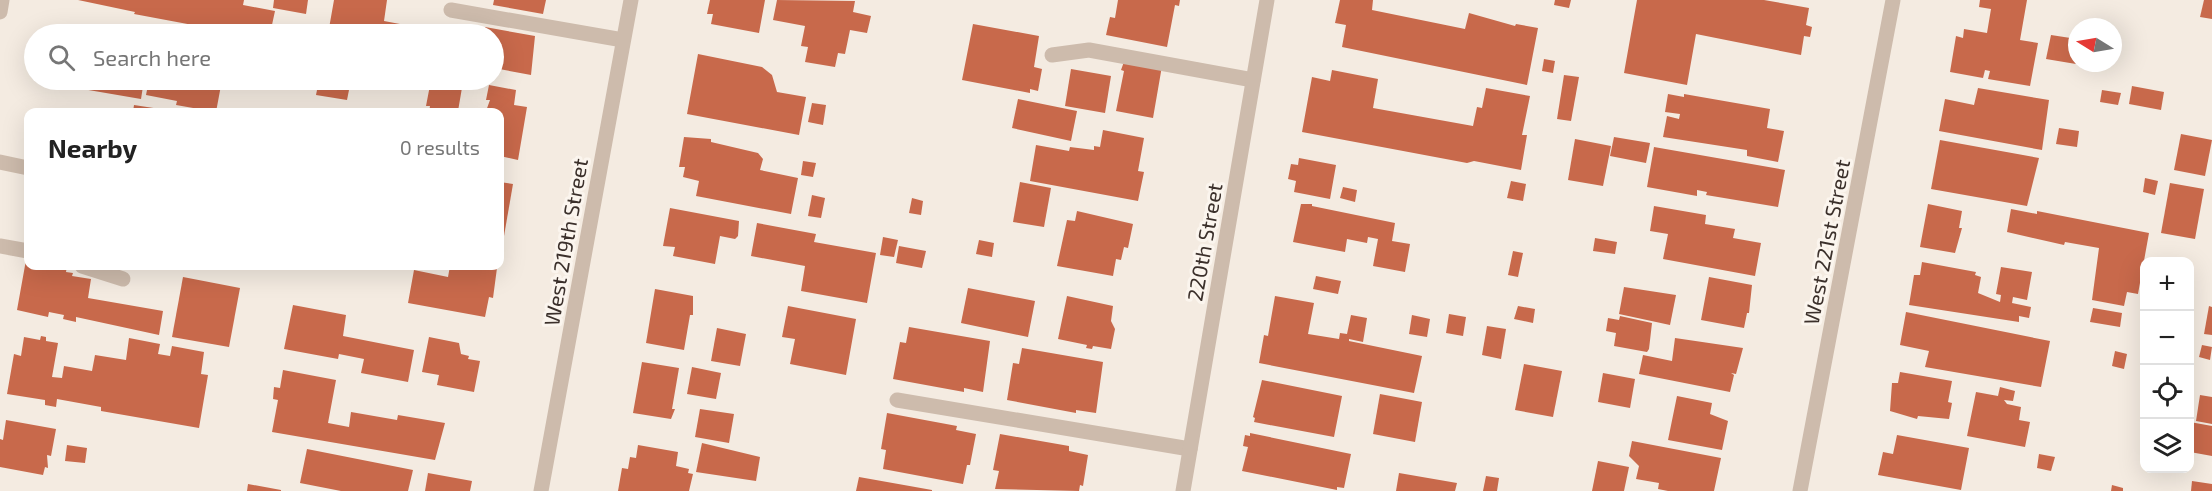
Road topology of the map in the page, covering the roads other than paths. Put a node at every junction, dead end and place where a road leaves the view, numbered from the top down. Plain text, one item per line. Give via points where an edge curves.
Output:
1 (2, 0) edge
2 (630, 0) edge
3 (1267, 0) edge
4 (1893, 0) edge
5 (451, 10) dead end
6 (0, 12) edge
7 (623, 40) junction
8 (1052, 55) dead end
9 (1253, 80) junction
10 (0, 162) edge
11 (24, 167) edge
12 (0, 246) edge
13 (24, 250) edge
14 (95, 270) edge
15 (123, 279) dead end
16 (897, 400) dead end
17 (1190, 448) junction
18 (541, 491) edge
19 (1183, 491) edge
20 (1800, 491) edge

1 - 6 street
2 - 7 street, West 219th Street
3 - 9 street, 220th Street
4 - 20 street, West 221st Street
5 - 7 street
7 - 18 street, West 219th Street
8 - 9 street via 1089,50
9 - 17 street, 220th Street
10 - 11 street
12 - 13 street
14 - 15 street
16 - 17 street
17 - 19 street, 220th Street

